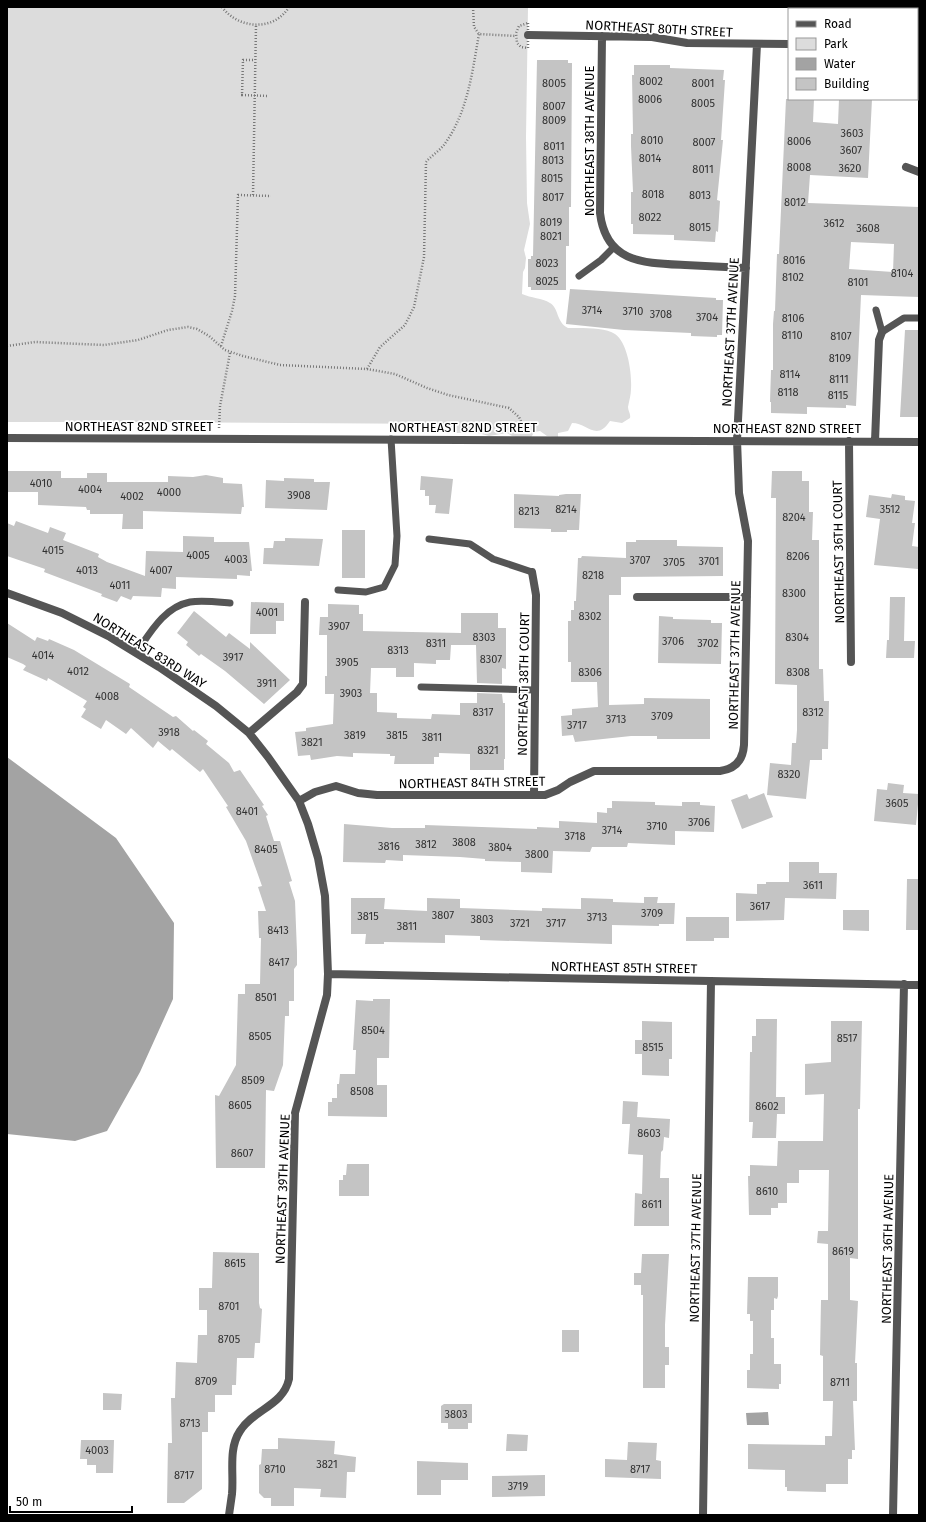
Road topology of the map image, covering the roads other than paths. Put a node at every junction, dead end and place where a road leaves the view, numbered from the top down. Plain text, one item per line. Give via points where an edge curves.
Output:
1 (528, 36) dead end
2 (602, 36) junction
3 (757, 44) junction
4 (788, 44) edge
5 (906, 167) dead end
6 (919, 172) edge
7 (613, 245) junction
8 (746, 268) junction
9 (579, 276) dead end
10 (876, 310) dead end
11 (919, 318) edge
12 (882, 332) junction
13 (7, 438) edge
14 (391, 439) junction
15 (737, 440) junction
16 (849, 441) junction
17 (875, 441) junction
18 (919, 442) edge
19 (429, 539) dead end
20 (532, 572) joint
21 (338, 590) dead end
22 (7, 593) edge
23 (637, 597) dead end
24 (747, 598) junction
25 (230, 602) dead end
26 (305, 602) dead end
27 (136, 653) junction
28 (851, 662) dead end
29 (421, 687) dead end
30 (535, 690) junction
31 (249, 733) junction
32 (738, 763) joint
33 (534, 795) junction
34 (298, 801) junction
35 (328, 974) junction
36 (712, 981) junction
37 (904, 984) junction
38 (919, 985) edge
39 (229, 1515) edge
40 (702, 1515) edge
41 (894, 1515) edge

1 - 2 street, NORTHEAST 80TH STREET
2 - 3 street, NORTHEAST 80TH STREET via 652,37 687,43
2 - 7 street, NORTHEAST 38TH AVENUE via 600,213 605,234
3 - 4 street, NORTHEAST 80TH STREET
3 - 8 street, NORTHEAST 37TH AVENUE
5 - 6 street
7 - 8 street via 629,258 652,264
7 - 9 lane via 602,260
8 - 15 street, NORTHEAST 37TH AVENUE
10 - 12 lane
11 - 12 lane via 904,318
12 - 17 street via 879,340
13 - 14 street, NORTHEAST 82ND STREET
14 - 15 street, NORTHEAST 82ND STREET
14 - 21 lane via 397,536 395,565 384,587 366,592
15 - 16 street, NORTHEAST 82ND STREET
15 - 24 street, NORTHEAST 37TH AVENUE via 739,493 747,534
16 - 17 street, NORTHEAST 82ND STREET
16 - 28 street, NORTHEAST 36TH COURT
17 - 18 street, NORTHEAST 82ND STREET
19 - 20 lane via 470,544 493,559
20 - 30 street, NORTHEAST 38TH COURT via 536,595
22 - 27 street, NORTHEAST 83RD WAY via 81,621
23 - 24 street
24 - 32 street, NORTHEAST 37TH AVENUE via 744,745 743,755
25 - 27 lane via 191,602 178,606 155,625
26 - 31 street via 303,684
27 - 31 street, NORTHEAST 83RD WAY via 216,706
29 - 30 lane
30 - 33 street, NORTHEAST 38TH COURT
31 - 34 street, NORTHEAST 83RD WAY
32 - 33 street, NORTHEAST 84TH STREET via 730,769 720,771 594,771 551,794
33 - 34 street, NORTHEAST 84TH STREET via 377,795 358,793 336,786 315,792
34 - 35 street, NORTHEAST 39TH AVENUE via 318,858 325,896
35 - 36 street, NORTHEAST 85TH STREET
35 - 39 street, NORTHEAST 39TH AVENUE via 327,995 295,1113 289,1379 284,1394 278,1401 245,1424 236,1438 232,1456
36 - 37 street, NORTHEAST 85TH STREET
36 - 40 street, NORTHEAST 37TH AVENUE
37 - 38 street, NORTHEAST 85TH STREET
37 - 41 street, NORTHEAST 36TH AVENUE

